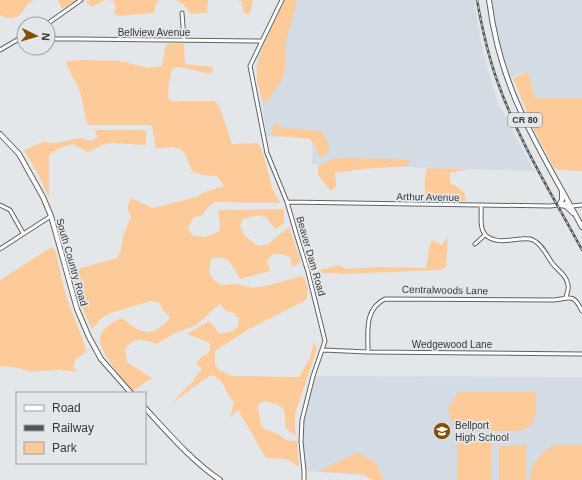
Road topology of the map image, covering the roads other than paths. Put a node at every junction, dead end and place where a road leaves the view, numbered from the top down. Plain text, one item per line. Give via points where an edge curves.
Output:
1 (81, 0) edge
2 (282, 0) edge
3 (489, 0) edge
4 (182, 13) dead end
5 (56, 18) edge
6 (56, 38) edge
7 (184, 39) junction
8 (262, 40) junction
9 (16, 41) edge
10 (0, 50) edge
11 (0, 134) edge
12 (561, 188) junction
13 (287, 202) junction
14 (570, 204) junction
15 (0, 205) edge
16 (481, 205) junction
17 (559, 205) junction
18 (582, 206) edge
19 (51, 216) junction
20 (577, 218) junction
21 (582, 227) edge
22 (23, 233) junction
23 (485, 235) junction
24 (475, 244) dead end
25 (0, 249) edge
26 (566, 297) junction
27 (582, 311) edge
28 (323, 350) junction
29 (368, 352) junction
30 (582, 354) edge
31 (130, 392) edge
32 (146, 409) edge
33 (220, 480) edge
34 (304, 480) edge

1 - 5 street
2 - 8 street, Beaver Dam Road
3 - 12 main road, CR 80 via 496,38 512,91
4 - 7 street
6 - 7 street, Bellview Avenue
7 - 8 street, Bellview Avenue
8 - 13 street, Beaver Dam Road via 250,66 267,153
9 - 10 street
11 - 19 main road, South Country Road via 19,154 29,170
12 - 14 main road, CR 80
12 - 17 main road via 562,199
13 - 16 street, Arthur Avenue
13 - 28 street, Beaver Dam Road via 325,341
14 - 17 street, Arthur Avenue
14 - 18 street, Arthur Avenue
14 - 20 main road, CR 80
15 - 22 street via 10,210
16 - 17 street, Arthur Avenue
16 - 23 street via 481,225
17 - 20 main road via 567,207
19 - 22 street
19 - 31 main road, South Country Road via 77,309 89,337 101,359
20 - 21 main road, CR 80
22 - 25 street
23 - 24 street
23 - 26 street via 499,240 533,239 562,272 569,288
26 - 27 street via 571,297 577,302
26 - 29 street, Centralwoods Lane via 554,300 385,299 375,306 369,316
28 - 29 street, Wedgewood Lane
28 - 34 street, Beaver Dam Road via 315,367 302,420
29 - 30 street, Wedgewood Lane
32 - 33 main road via 189,454

